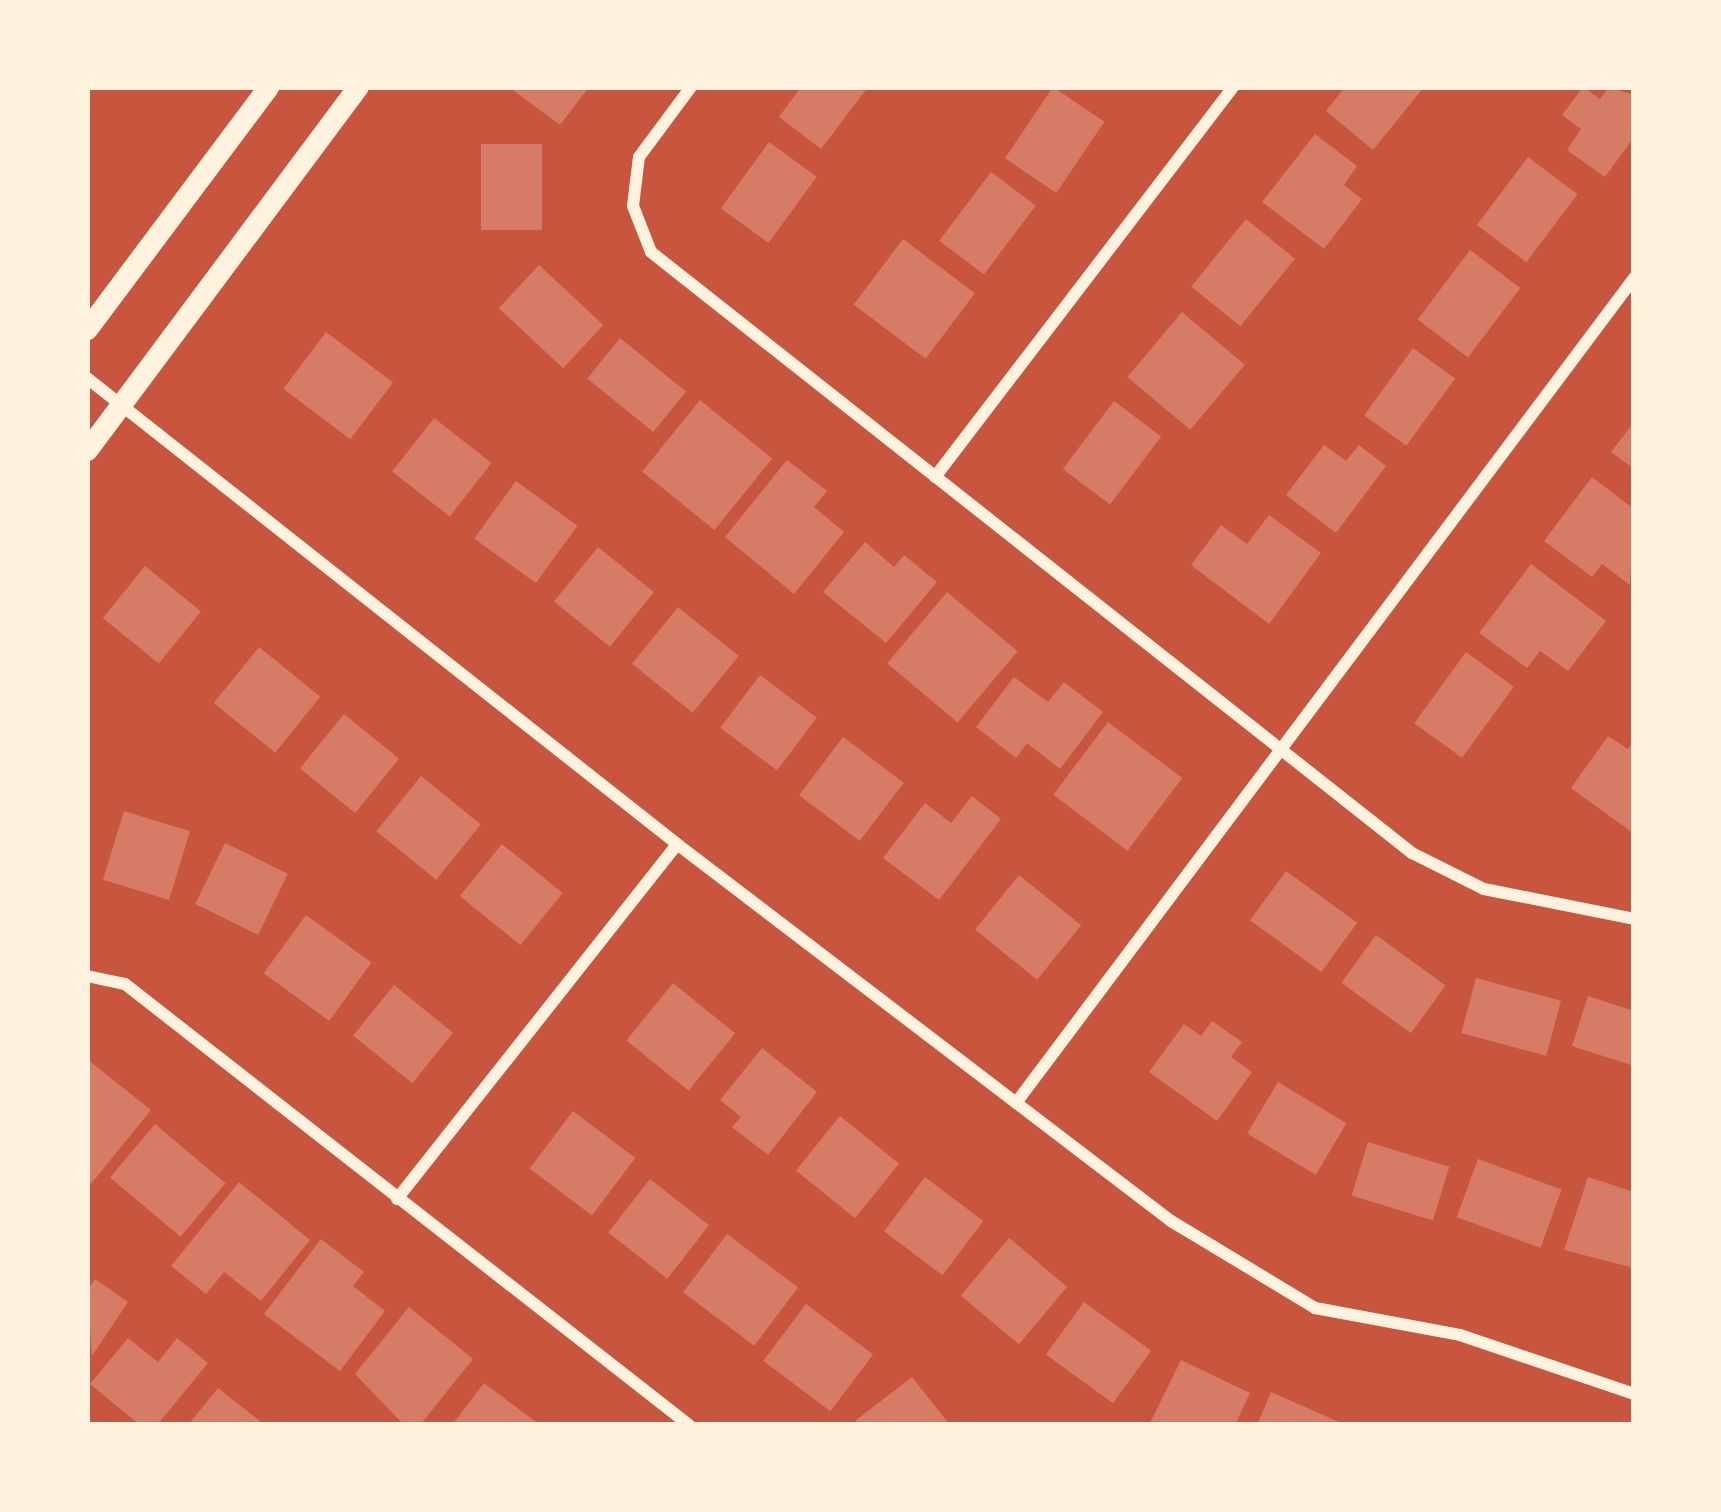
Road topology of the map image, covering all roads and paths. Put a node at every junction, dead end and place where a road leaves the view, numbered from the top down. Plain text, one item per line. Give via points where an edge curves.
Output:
1 (268, 87) edge
2 (358, 87) edge
3 (691, 87) edge
4 (1233, 87) edge
5 (1634, 278) edge
6 (87, 329) edge
7 (87, 378) edge
8 (121, 404) junction
9 (87, 450) edge
10 (935, 477) junction
11 (1280, 748) junction
12 (676, 844) junction
13 (1634, 919) edge
14 (87, 976) edge
15 (1016, 1103) junction
16 (397, 1199) junction
17 (1634, 1394) edge
18 (689, 1425) edge

1 - 6 street
2 - 8 street
3 - 10 street via 639,157 633,206 651,252
4 - 10 street
5 - 11 street
7 - 8 street
8 - 9 street
8 - 12 street
10 - 11 street
11 - 13 street via 1412,853 1484,889
11 - 15 street
12 - 15 street
12 - 16 street
14 - 16 street via 125,985
15 - 17 street via 1171,1220 1315,1308 1460,1335
16 - 18 street

